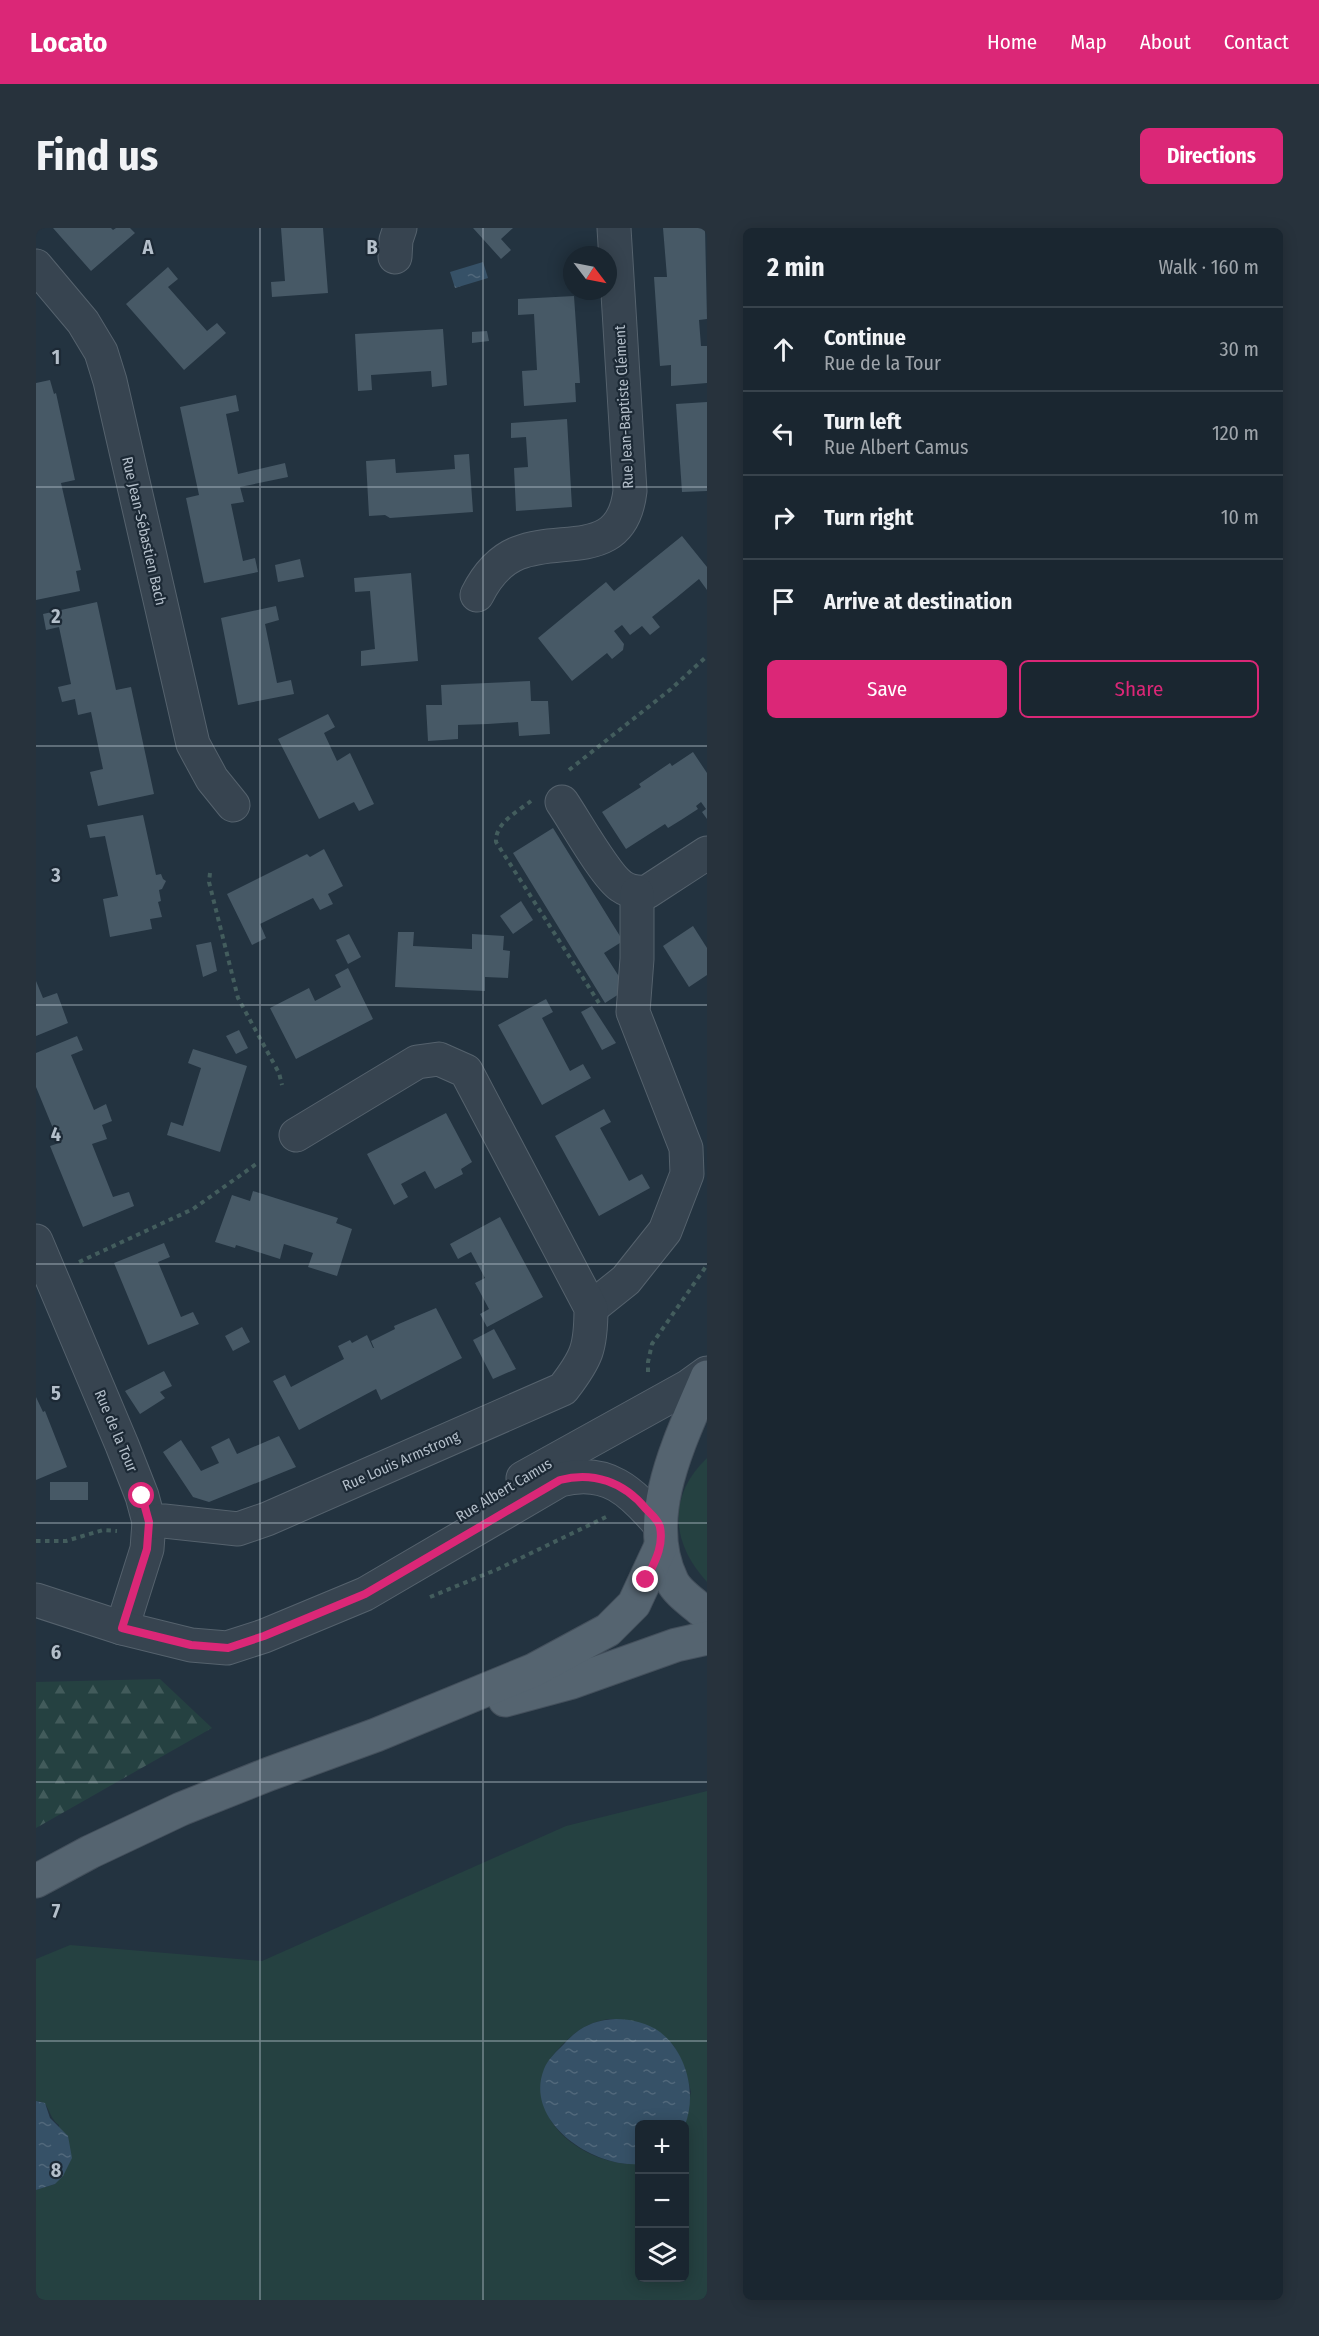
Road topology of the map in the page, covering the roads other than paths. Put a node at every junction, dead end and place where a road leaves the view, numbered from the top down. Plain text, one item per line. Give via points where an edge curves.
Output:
1 (614, 228) edge
2 (36, 266) edge
3 (477, 595) dead end
4 (562, 802) dead end
5 (233, 805) dead end
6 (707, 853) edge
7 (637, 893) junction
8 (296, 1135) dead end
9 (36, 1241) edge
10 (591, 1308) junction
11 (707, 1375) edge
12 (148, 1528) junction
13 (660, 1536) junction
14 (36, 1600) edge
15 (707, 1612) edge
16 (309, 1618) junction
17 (122, 1628) junction
18 (707, 1638) edge
19 (376, 1735) junction
20 (36, 1881) edge

1 - 3 street, Rue Jean-Baptiste Clément via 630,491 625,515 613,530 596,541 516,554 493,571
2 - 5 street, Rue Jean-Sébastien Bach via 83,322 101,352 193,744 212,779
4 - 7 street via 611,877 618,885
6 - 7 street via 660,886
7 - 10 street via 633,1012 686,1148 687,1174 665,1231 626,1280
8 - 10 street via 417,1062 439,1059 466,1071
9 - 12 street, Rue de la Tour via 142,1496
10 - 12 street, Rue Louis Armstrong via 591,1333 583,1362 563,1389 257,1523 237,1529 164,1521
11 - 13 main road via 663,1494
11 - 16 street, Rue Albert Camus via 519,1480 358,1580
12 - 17 street, Rue de la Tour via 147,1549
13 - 15 main road via 673,1583
13 - 16 street, Rue Albert Camus via 637,1499 619,1486 598,1478 575,1476 552,1485 365,1594
13 - 19 main road via 634,1604 608,1630 534,1670
14 - 17 street, Rue Albert Camus
16 - 17 street, Rue Albert Camus via 228,1648 191,1645
18 - 19 main road via 572,1682
19 - 20 main road via 181,1809

